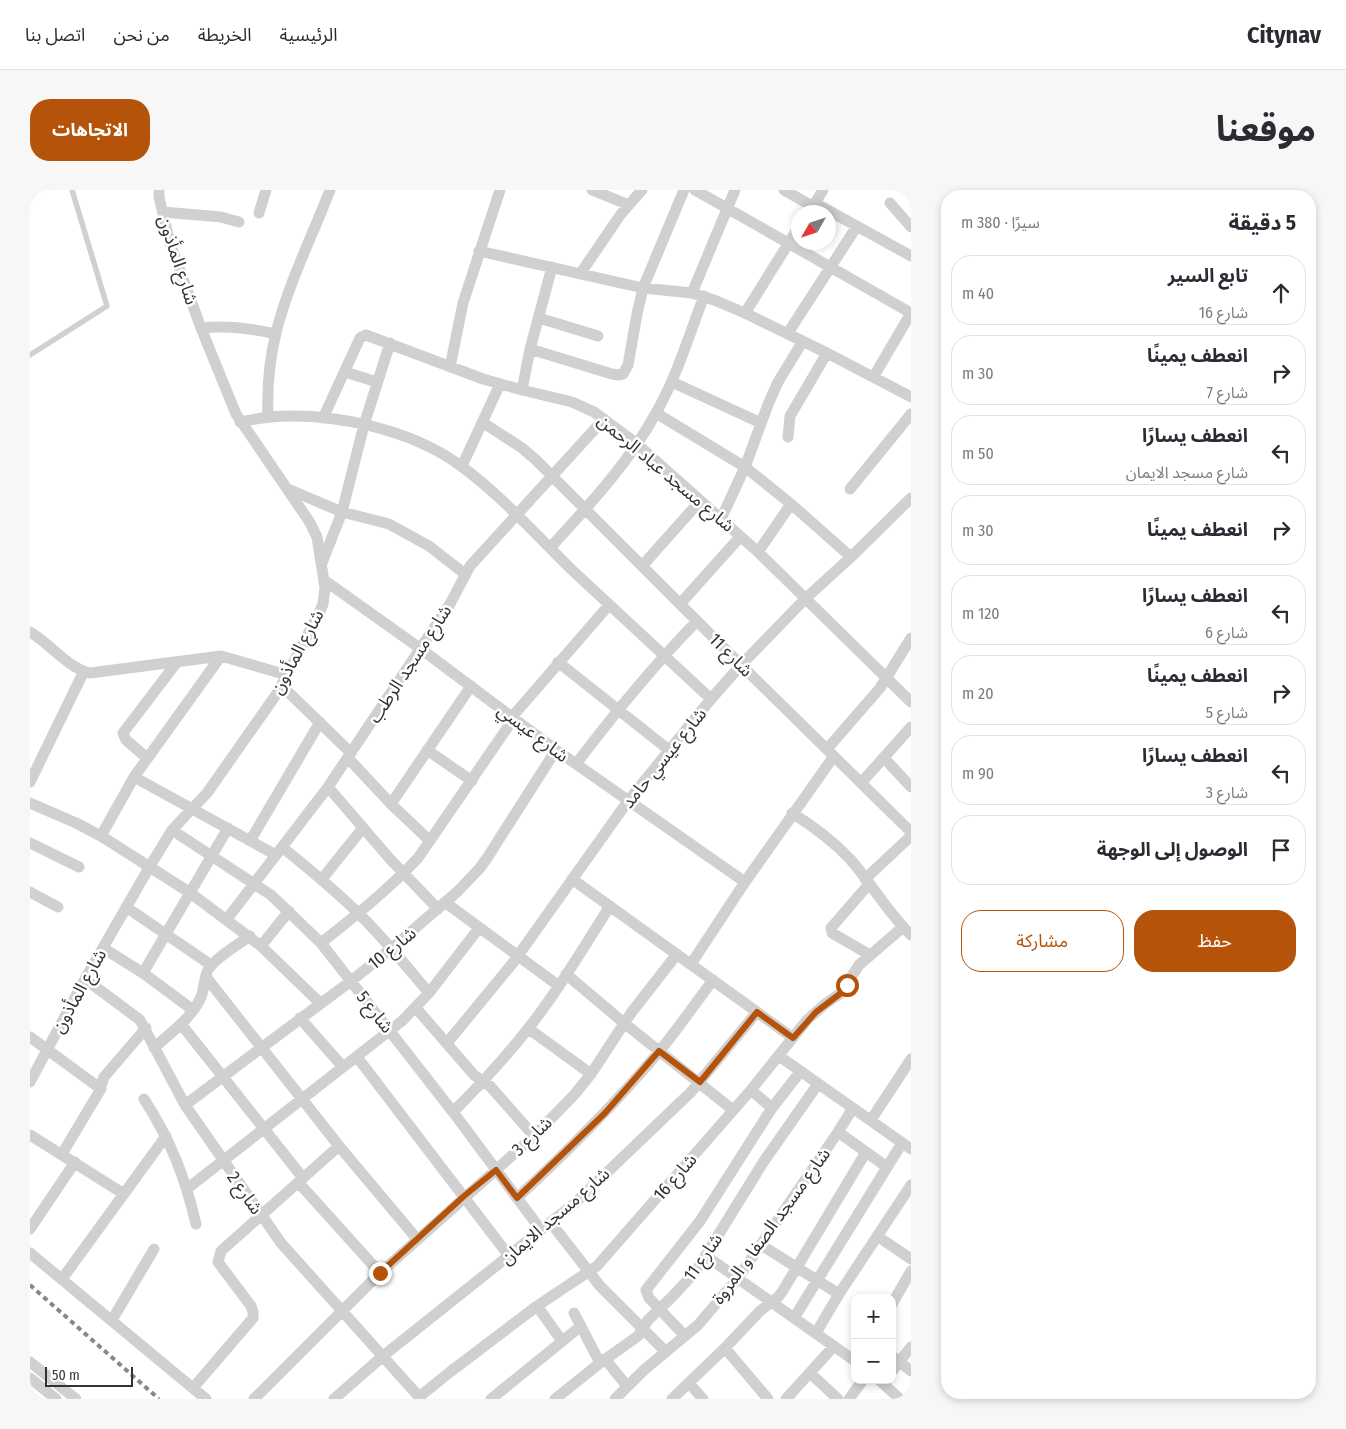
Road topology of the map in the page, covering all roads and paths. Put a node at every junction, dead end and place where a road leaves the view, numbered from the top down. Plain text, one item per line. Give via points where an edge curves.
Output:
1 (72, 190) edge
2 (159, 190) edge
3 (266, 190) edge
4 (330, 190) edge
5 (500, 190) edge
6 (592, 190) edge
7 (642, 190) edge
8 (684, 190) edge
9 (694, 190) edge
10 (735, 190) edge
11 (784, 190) edge
12 (823, 190) edge
13 (890, 203) dead end
14 (629, 205) junction
15 (809, 205) edge
16 (813, 205) edge
17 (728, 209) junction
18 (163, 212) junction
19 (259, 213) dead end
20 (836, 217) edge
21 (239, 222) dead end
22 (857, 226) junction
23 (911, 227) edge
24 (791, 240) edge
25 (789, 243) junction
26 (479, 251) junction
27 (911, 256) edge
28 (552, 267) junction
29 (831, 267) junction
30 (580, 274) junction
31 (643, 288) junction
32 (692, 293) junction
33 (704, 296) junction
34 (745, 313) junction
35 (911, 313) edge
36 (539, 318) junction
37 (201, 328) junction
38 (788, 333) junction
39 (276, 334) junction
40 (598, 336) dead end
41 (803, 341) junction
42 (390, 343) junction
43 (530, 349) junction
44 (827, 353) junction
45 (30, 355) edge
46 (450, 367) junction
47 (345, 372) junction
48 (874, 376) junction
49 (377, 382) junction
50 (672, 382) junction
51 (500, 384) junction
52 (522, 390) junction
53 (911, 397) edge
54 (656, 413) junction
55 (911, 414) edge
56 (268, 417) junction
57 (322, 418) junction
58 (604, 419) junction
59 (240, 422) junction
60 (482, 422) junction
61 (761, 423) junction
62 (364, 425) junction
63 (788, 437) dead end
64 (637, 444) junction
65 (462, 466) junction
66 (745, 467) junction
67 (552, 476) junction
68 (287, 489) junction
69 (850, 489) dead end
70 (911, 498) edge
71 (700, 501) junction
72 (790, 504) junction
73 (585, 509) junction
74 (342, 512) junction
75 (516, 515) junction
76 (721, 519) junction
77 (740, 536) junction
78 (550, 548) junction
79 (758, 552) junction
80 (851, 557) junction
81 (322, 563) junction
82 (642, 566) junction
83 (465, 574) junction
84 (324, 580) junction
85 (805, 599) junction
86 (609, 604) junction
87 (680, 604) junction
88 (697, 621) junction
89 (30, 632) edge
90 (911, 638) edge
91 (421, 649) junction
92 (663, 655) junction
93 (221, 656) junction
94 (177, 662) junction
95 (558, 662) junction
96 (741, 665) junction
97 (84, 671) junction
98 (887, 678) junction
99 (284, 680) junction
100 (471, 686) junction
101 (711, 699) junction
102 (911, 702) edge
103 (618, 710) junction
104 (513, 718) junction
105 (320, 722) junction
106 (911, 727) edge
107 (427, 750) junction
108 (556, 750) junction
109 (669, 750) junction
110 (830, 753) junction
111 (349, 755) junction
112 (147, 758) junction
113 (884, 758) junction
114 (576, 764) junction
115 (134, 777) junction
116 (472, 781) junction
117 (30, 782) edge
118 (861, 783) junction
119 (328, 787) junction
120 (911, 787) edge
121 (628, 801) junction
122 (30, 803) edge
123 (391, 804) junction
124 (191, 809) junction
125 (792, 814) junction
126 (228, 828) junction
127 (362, 829) junction
128 (172, 830) junction
129 (911, 834) edge
130 (101, 836) junction
131 (250, 841) junction
132 (430, 842) junction
133 (30, 843) edge
134 (279, 851) junction
135 (212, 855) junction
136 (150, 866) junction
137 (79, 867) dead end
138 (403, 874) junction
139 (322, 879) junction
140 (572, 879) junction
141 (255, 882) junction
142 (745, 882) junction
143 (867, 882) junction
144 (30, 892) edge
145 (189, 892) junction
146 (442, 906) junction
147 (610, 906) junction
148 (58, 907) dead end
149 (126, 907) junction
150 (289, 911) junction
151 (359, 913) junction
152 (227, 919) junction
153 (479, 928) junction
154 (909, 932) edge
155 (165, 935) junction
156 (250, 936) junction
157 (321, 943) junction
158 (261, 946) junction
159 (103, 948) junction
160 (392, 948) junction
161 (677, 954) junction
162 (870, 955) junction
163 (518, 956) junction
164 (691, 964) junction
165 (211, 965) junction
166 (143, 974) junction
167 (566, 974) junction
168 (206, 977) junction
169 (85, 979) junction
170 (713, 980) junction
171 (351, 981) junction
172 (558, 986) junction
173 (429, 993) junction
174 (320, 1003) junction
175 (416, 1008) junction
176 (193, 1010) junction
177 (757, 1012) junction
178 (300, 1018) junction
179 (624, 1023) junction
180 (181, 1024) junction
181 (146, 1028) junction
182 (529, 1029) junction
183 (390, 1032) junction
184 (30, 1037) edge
185 (793, 1038) junction
186 (447, 1044) junction
187 (262, 1047) junction
188 (154, 1048) junction
189 (48, 1050) junction
190 (659, 1051) junction
191 (779, 1056) junction
192 (357, 1057) junction
193 (911, 1059) edge
194 (343, 1067) junction
195 (800, 1072) junction
196 (591, 1074) junction
197 (222, 1077) junction
198 (483, 1081) junction
199 (30, 1082) edge
200 (700, 1082) junction
201 (818, 1084) junction
202 (100, 1089) junction
203 (751, 1090) junction
204 (302, 1098) junction
205 (144, 1099) dead end
206 (185, 1105) junction
207 (772, 1108) junction
208 (852, 1108) junction
209 (733, 1110) junction
210 (453, 1112) junction
211 (870, 1120) junction
212 (263, 1130) junction
213 (838, 1132) junction
214 (30, 1135) edge
215 (166, 1136) junction
216 (534, 1136) junction
217 (339, 1146) junction
218 (907, 1146) edge
219 (866, 1152) junction
220 (62, 1154) junction
221 (223, 1161) junction
222 (75, 1162) junction
223 (887, 1167) junction
224 (496, 1170) junction
225 (300, 1180) junction
226 (911, 1185) edge
227 (188, 1188) junction
228 (124, 1194) junction
229 (464, 1196) junction
230 (517, 1198) junction
231 (906, 1202) edge
232 (261, 1216) junction
233 (551, 1223) junction
234 (196, 1224) dead end
235 (30, 1229) edge
236 (541, 1230) junction
237 (878, 1236) junction
238 (417, 1239) junction
239 (761, 1245) junction
240 (154, 1249) dead end
241 (30, 1253) edge
242 (509, 1256) junction
243 (706, 1256) junction
244 (911, 1259) edge
245 (797, 1268) junction
246 (911, 1271) edge
247 (590, 1272) junction
248 (380, 1273) junction
249 (738, 1278) junction
250 (62, 1279) junction
251 (816, 1280) junction
252 (839, 1294) junction
253 (896, 1297) edge
254 (772, 1302) junction
255 (536, 1306) junction
256 (660, 1309) junction
257 (342, 1311) junction
258 (574, 1313) dead end
259 (794, 1318) junction
260 (112, 1320) junction
261 (581, 1326) junction
262 (643, 1329) junction
263 (816, 1333) junction
264 (685, 1336) junction
265 (562, 1341) junction
266 (834, 1346) junction
267 (911, 1347) edge
268 (724, 1348) junction
269 (666, 1352) junction
270 (383, 1356) junction
271 (851, 1358) edge
272 (896, 1359) edge
273 (602, 1361) junction
274 (30, 1362) edge
275 (911, 1371) edge
276 (810, 1373) junction
277 (31, 1380) edge
278 (689, 1383) junction
279 (860, 1384) edge
280 (885, 1384) edge
281 (627, 1386) junction
282 (192, 1388) junction
283 (346, 1395) edge
284 (420, 1398) edge
285 (56, 1399) edge
286 (76, 1399) edge
287 (206, 1399) edge
288 (254, 1399) edge
289 (334, 1399) edge
290 (491, 1399) edge
291 (555, 1399) edge
292 (615, 1399) edge
293 (672, 1399) edge
294 (703, 1399) edge
295 (768, 1399) edge
296 (786, 1399) edge
297 (838, 1399) edge
298 (850, 1399) edge
299 (900, 1399) edge

1 - 45 lane via 107,306
2 - 18 street, شارع المأذون
3 - 19 street
4 - 39 street
5 - 26 street
6 - 14 street
7 - 14 street
8 - 31 street
9 - 17 street
10 - 17 street
11 - 15 street
12 - 16 street
13 - 23 street
14 - 30 street
17 - 25 street
17 - 32 street
18 - 21 street via 221,217
18 - 37 street, شارع المأذون via 170,244
20 - 22 street
22 - 27 street
22 - 29 street
24 - 25 street
25 - 29 street
25 - 34 street
26 - 28 street
26 - 46 street via 463,303
28 - 30 street
28 - 36 street
29 - 35 street
29 - 38 street
30 - 31 street
31 - 32 street
31 - 43 street via 630,360 623,374 612,374
32 - 33 street
33 - 34 street
33 - 50 street
34 - 38 street
35 - 48 street
36 - 40 street
36 - 43 street
37 - 39 street via 239,327
37 - 59 street, شارع المأذون
38 - 41 street
39 - 56 street via 269,375
41 - 44 street
41 - 61 street via 778,382
42 - 46 street, شارع مسجد عباد الرحمن
42 - 47 street, شارع مسجد عباد الرحمن via 366,335 360,338
42 - 49 street
43 - 52 street
44 - 48 street
44 - 63 street via 793,411
46 - 51 street, شارع مسجد عباد الرحمن
47 - 49 street
47 - 57 street
48 - 53 street
49 - 62 street
50 - 54 street
50 - 61 street
51 - 52 street, شارع مسجد عباد الرحمن
51 - 60 street
52 - 58 street, شارع مسجد عباد الرحمن via 572,402
54 - 64 street
54 - 66 street
55 - 69 street
56 - 57 street
56 - 59 street
57 - 62 street
58 - 64 street, شارع مسجد عباد الرحمن
58 - 67 street, شارع مسجد الرطب
59 - 68 street, شارع المأذون
60 - 65 street
60 - 67 street, شارع 11 via 522,448
61 - 66 street
62 - 65 street via 418,442
62 - 74 street
64 - 71 street, شارع مسجد عباد الرحمن
64 - 73 street
65 - 75 street
66 - 72 street
66 - 76 street
67 - 73 street, شارع 11
67 - 75 street, شارع مسجد الرطب
68 - 74 street
68 - 81 street, شارع المأذون via 314,529
70 - 80 street, شارع عيسي حامد
71 - 76 street, شارع مسجد عباد الرحمن
71 - 82 street
72 - 79 street
72 - 80 street
73 - 78 street
73 - 82 street, شارع 11
74 - 81 street
74 - 83 street via 404,531
75 - 78 street
75 - 83 street, شارع مسجد الرطب
76 - 77 street, شارع مسجد عباد الرحمن
77 - 79 street, شارع مسجد عباد الرحمن
77 - 87 street
78 - 86 street
79 - 85 street, شارع مسجد عباد الرحمن
80 - 85 street, شارع عيسي حامد
81 - 84 street, شارع المأذون
82 - 87 street, شارع 11
83 - 91 street, شارع مسجد الرطب
84 - 91 street, شارع عيسي
84 - 99 street, شارع المأذون via 323,604
85 - 96 street, شارع عيسي حامد
85 - 98 street, شارع مسجد عباد الرحمن
86 - 92 street
86 - 95 street
87 - 88 street, شارع 11
88 - 92 street
88 - 96 street, شارع 11
89 - 97 street via 70,664
90 - 98 street
91 - 100 street, شارع عيسي
91 - 111 street, شارع مسجد الرطب
92 - 101 street
92 - 103 street
93 - 94 street
93 - 99 street
93 - 112 street
94 - 97 street via 98,673
94 - 112 street via 123,733 126,740
95 - 103 street
95 - 104 street
96 - 101 street, شارع عيسي حامد
96 - 110 street, شارع 11
97 - 117 street
98 - 102 street, شارع مسجد عباد الرحمن
98 - 110 street
99 - 105 street
99 - 124 street, شارع المأذون via 207,793
100 - 104 street, شارع عيسي
100 - 107 street
101 - 109 street, شارع عيسي حامد
103 - 109 street
103 - 114 street
104 - 108 street, شارع عيسي
104 - 116 street
105 - 111 street
105 - 131 street
106 - 113 street
107 - 116 street
107 - 123 street
108 - 114 street, شارع عيسي
108 - 146 street, شارع 10 via 480,868
109 - 121 street, شارع عيسي حامد
110 - 118 street, شارع 11
110 - 125 street
111 - 119 street, شارع مسجد الرطب
111 - 123 street
112 - 115 street
113 - 118 street
113 - 120 street
114 - 121 street, شارع عيسي
115 - 124 street
115 - 130 street
116 - 132 street
118 - 129 street, شارع 11
119 - 127 street
119 - 134 street, شارع مسجد الرطب
121 - 140 street, شارع عيسي حامد
121 - 142 street, شارع عيسي
122 - 130 street
123 - 132 street
124 - 126 street
124 - 128 street, شارع المأذون
125 - 142 street
125 - 143 street via 833,842
126 - 131 street
126 - 135 street
127 - 138 street
127 - 139 street
128 - 135 street, شارع 5
128 - 136 street, شارع المأذون
129 - 143 street
130 - 136 street
131 - 134 street
132 - 138 street
133 - 137 street
134 - 139 street
134 - 141 street, شارع مسجد الرطب
135 - 141 street, شارع 5
135 - 145 street
136 - 145 street
136 - 149 street, شارع المأذون
138 - 146 street
138 - 151 street
139 - 151 street
140 - 147 street
140 - 163 street, شارع عيسي حامد
141 - 150 street, شارع 5
141 - 152 street, شارع مسجد الرطب
142 - 164 street
143 - 154 street
143 - 162 street via 830,928 832,933
144 - 148 street
145 - 152 street
145 - 155 street
146 - 153 street
146 - 160 street, شارع 10
147 - 161 street
147 - 167 street
149 - 155 street
149 - 159 street, شارع المأذون
150 - 157 street, شارع 5
150 - 158 street
151 - 157 street
151 - 160 street
152 - 156 street
153 - 163 street
153 - 173 street
154 - 162 street, شارع 16
155 - 165 street
155 - 166 street
156 - 158 street
156 - 165 street
157 - 171 street, شارع 5
158 - 174 street
159 - 166 street
159 - 169 street, شارع المأذون
160 - 171 street, شارع 10
160 - 173 street
161 - 164 street
161 - 179 street, شارع 3
162 - 185 street, شارع 16 via 859,965 841,993 816,1012
163 - 172 street
163 - 186 street, شارع عيسي حامد
164 - 170 street
165 - 168 street
166 - 176 street
167 - 172 street
167 - 179 street
168 - 176 street via 203,992
168 - 187 street
169 - 181 street, شارع 2 via 134,1015
169 - 189 street, شارع المأذون
170 - 177 street
170 - 190 street
171 - 174 street, شارع 10
171 - 183 street, شارع 5
172 - 182 street
173 - 175 street
174 - 178 street, شارع 10
175 - 183 street
175 - 186 street
176 - 180 street
177 - 185 street
177 - 200 street, شارع مسجد الايمان
178 - 187 street, شارع 10
178 - 194 street
179 - 190 street
179 - 196 street, شارع 3
180 - 188 street
180 - 197 street
181 - 188 street, شارع 2
181 - 202 street via 104,1077
182 - 196 street
182 - 198 street
183 - 192 street
183 - 210 street, شارع 5
184 - 189 street
185 - 191 street, شارع 16
186 - 198 street
187 - 197 street, شارع 10
187 - 204 street
188 - 206 street, شارع 2
189 - 199 street, شارع المأذون
189 - 202 street
190 - 200 street
190 - 230 street via 605,1113
191 - 195 street
191 - 203 street, شارع 16
192 - 194 street
192 - 229 street
193 - 211 street
194 - 204 street
195 - 201 street
195 - 207 street
196 - 216 street, شارع 3
197 - 206 street, شارع 10
197 - 212 street
198 - 210 street
198 - 216 street
200 - 209 street
200 - 233 street, شارع مسجد الايمان
201 - 208 street
201 - 243 street, شارع 11 via 756,1173
202 - 220 street
203 - 207 street
203 - 209 street, شارع 16
204 - 212 street
204 - 217 street
205 - 215 street
206 - 221 street, شارع 2
207 - 256 street via 700,1221 648,1285 648,1298
208 - 211 street
208 - 213 street, شارع مسجد الصفا و المروة
209 - 247 street, شارع 16
210 - 224 street, شارع 5
211 - 218 street
212 - 221 street
212 - 225 street
213 - 219 street
213 - 239 street, شارع مسجد الصفا و المروة
214 - 220 street
215 - 227 street
215 - 228 street
216 - 224 street, شارع 3
217 - 225 street
217 - 238 street
218 - 223 street
219 - 223 street
219 - 245 street
220 - 222 street
221 - 227 street
221 - 232 street, شارع 2
222 - 228 street
222 - 235 street
223 - 251 street
224 - 229 street, شارع 3
224 - 230 street, شارع 5
225 - 232 street
225 - 248 street
226 - 231 street
227 - 234 street
228 - 250 street
229 - 238 street, شارع 3
229 - 242 street
230 - 236 street, شارع 5
231 - 237 street
232 - 257 street, شارع 2 via 292,1258
232 - 282 street via 221,1251 218,1262 251,1306 253,1318
233 - 236 street, شارع مسجد الايمان
233 - 247 street
236 - 242 street, شارع مسجد الايمان
237 - 244 street
237 - 252 street
238 - 248 street, شارع 3
239 - 245 street
239 - 249 street, شارع مسجد الصفا و المروة
240 - 260 street
241 - 250 street
242 - 270 street, شارع مسجد الايمان
243 - 249 street
243 - 256 street, شارع 11
245 - 251 street
245 - 254 street
246 - 253 street
247 - 255 street, شارع 16
247 - 262 street
248 - 257 street, شارع 3
249 - 254 street
249 - 264 street, شارع مسجد الصفا و المروة
250 - 260 street
251 - 252 street
251 - 259 street
252 - 263 street
254 - 259 street
254 - 268 street
255 - 265 street
255 - 284 street, شارع 16
256 - 262 street, شارع 11
256 - 264 street
257 - 270 street, شارع 2
257 - 288 street, شارع 3
258 - 261 street
259 - 263 street
260 - 282 street
261 - 265 street
261 - 273 street
262 - 269 street
262 - 273 street, شارع 11
263 - 266 street
264 - 269 street, شارع مسجد الصفا و المروة
265 - 290 street
266 - 271 street
266 - 276 street
267 - 272 street
268 - 278 street
268 - 295 street
269 - 281 street, شارع مسجد الصفا و المروة
270 - 283 street, شارع مسجد الايمان
270 - 284 street, شارع 2
272 - 275 street
273 - 281 street
273 - 291 street, شارع 11
274 - 286 street
276 - 296 street
276 - 297 street
277 - 285 street
278 - 293 street
278 - 294 street
279 - 298 street
280 - 299 street
281 - 292 street, شارع مسجد الصفا و المروة
282 - 287 street
283 - 289 street, شارع مسجد الايمان

